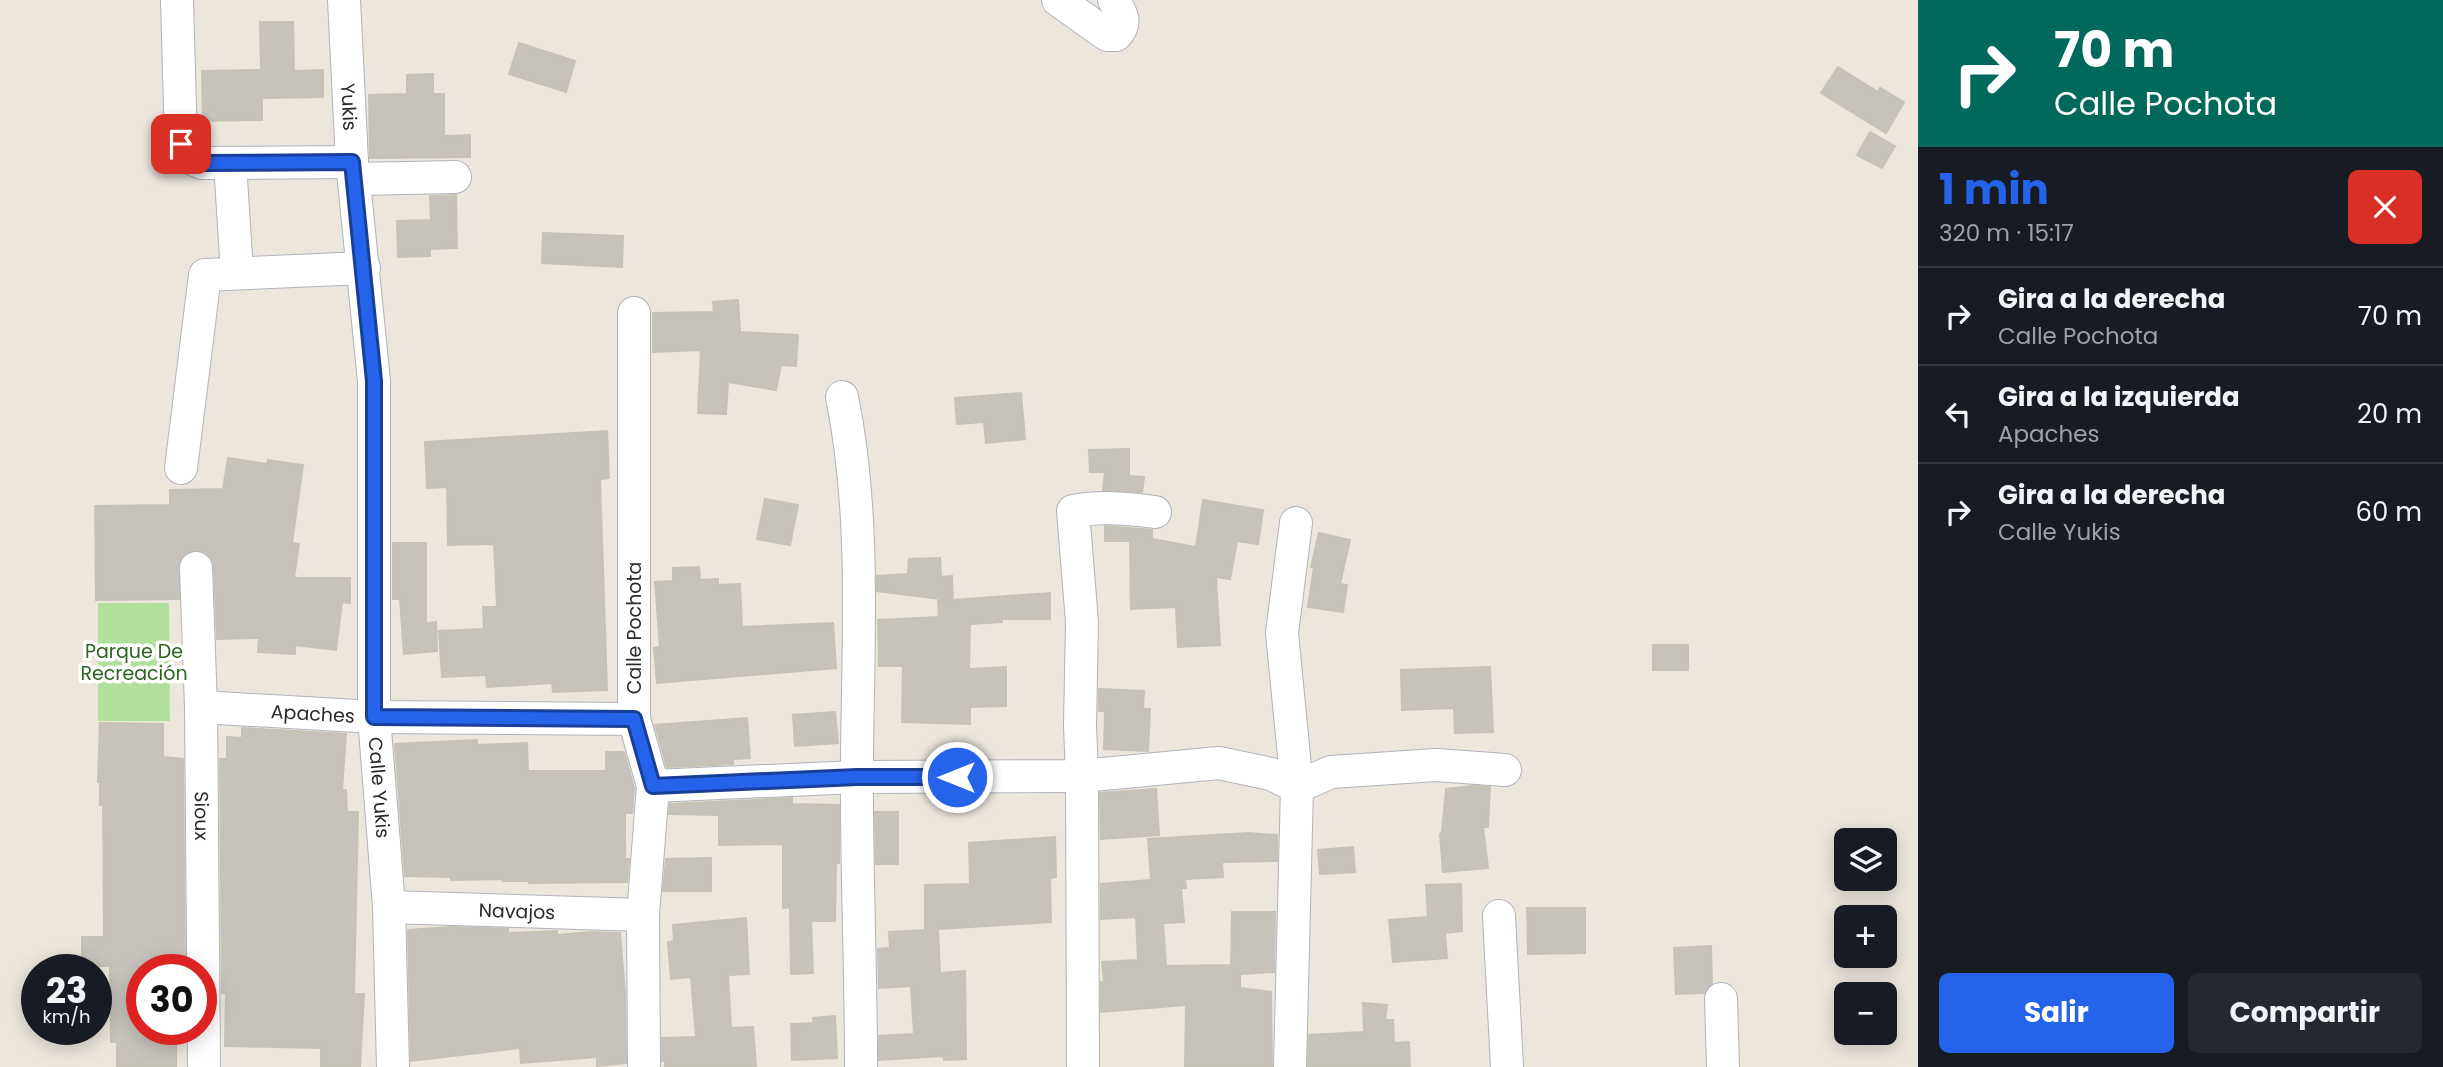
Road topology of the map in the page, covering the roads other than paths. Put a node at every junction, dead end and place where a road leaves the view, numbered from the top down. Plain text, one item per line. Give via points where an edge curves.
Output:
1 (177, 0) edge
2 (344, 0) edge
3 (1058, 0) edge
4 (1114, 0) edge
5 (230, 163) junction
6 (354, 171) junction
7 (455, 177) dead end
8 (364, 268) junction
9 (237, 273) junction
10 (634, 313) dead end
11 (374, 381) joint
12 (842, 397) dead end
13 (181, 468) dead end
14 (1155, 512) dead end
15 (1296, 523) dead end
16 (196, 568) dead end
17 (201, 707) junction
18 (374, 717) junction
19 (634, 719) junction
20 (1504, 770) dead end
21 (1082, 776) junction
22 (857, 777) junction
23 (653, 786) junction
24 (1297, 787) junction
25 (389, 907) junction
26 (643, 915) junction
27 (1499, 916) dead end
28 (1721, 999) dead end
29 (204, 1067) edge
30 (393, 1067) edge
31 (644, 1067) edge
32 (861, 1067) edge
33 (1083, 1067) edge
34 (1290, 1067) edge
35 (1507, 1067) edge
36 (1723, 1067) edge

1 - 5 street via 181,144 188,157 202,163
2 - 6 street, Yukis
3 - 4 street via 1107,36 1116,36 1124,18
5 - 6 street
5 - 9 street
6 - 7 street
6 - 8 street, Yukis
8 - 9 street
8 - 11 street, Yukis
9 - 13 street via 205,275
10 - 19 street, Calle Pochota
11 - 18 street, Calle Yukis
12 - 22 street via 858,529
14 - 21 street via 1123,508 1073,511 1082,622
15 - 24 street via 1282,633
16 - 17 street, Sioux
17 - 18 street, Apaches
17 - 29 street, Sioux
18 - 19 street, Apaches
18 - 25 street, Calle Yukis
19 - 23 street, Calle Pochota
20 - 24 street via 1436,765 1331,772
21 - 22 street
21 - 24 street via 1219,763 1270,774
21 - 33 street
22 - 23 street
22 - 32 street
23 - 26 street, Calle Pochota
24 - 34 street
25 - 26 street, Navajos
25 - 30 street, Calle Yukis
26 - 31 street, Calle Pochota
27 - 35 street
28 - 36 street

